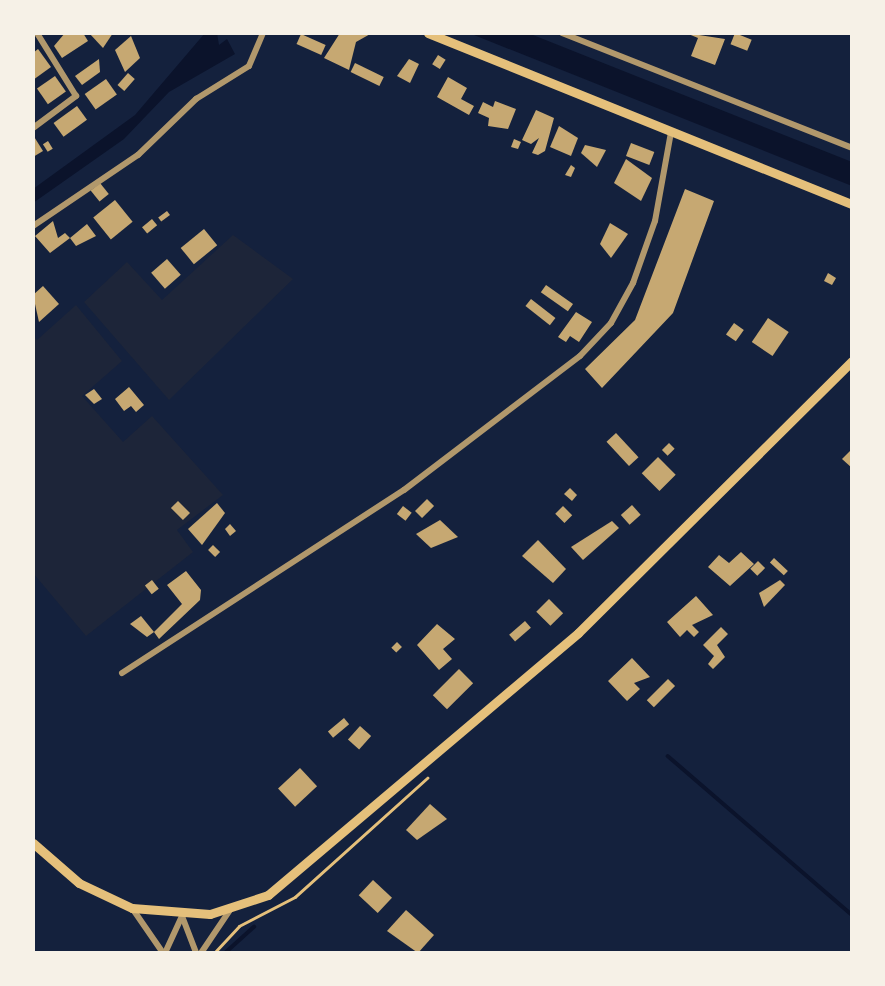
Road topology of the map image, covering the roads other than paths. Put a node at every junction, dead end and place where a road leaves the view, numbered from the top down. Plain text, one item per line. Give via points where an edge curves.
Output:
1 (37, 33) edge
2 (263, 33) edge
3 (428, 33) edge
4 (562, 33) edge
5 (33, 128) edge
6 (671, 132) junction
7 (852, 148) edge
8 (852, 204) edge
9 (33, 226) edge
10 (852, 361) edge
11 (122, 673) dead end
12 (33, 842) edge
13 (132, 908) junction
14 (230, 910) junction
15 (182, 916) junction
16 (164, 953) edge
17 (199, 953) edge

1 - 5 street via 76,96
2 - 9 street via 249,66 196,99 138,155
3 - 6 main road
4 - 7 street
6 - 8 main road
6 - 11 street via 655,221 633,283 611,323 580,356 404,490
10 - 14 main road via 538,668 284,885
12 - 13 main road via 79,883
13 - 15 main road
13 - 16 street
14 - 15 main road
14 - 17 street
15 - 16 street
15 - 17 street

